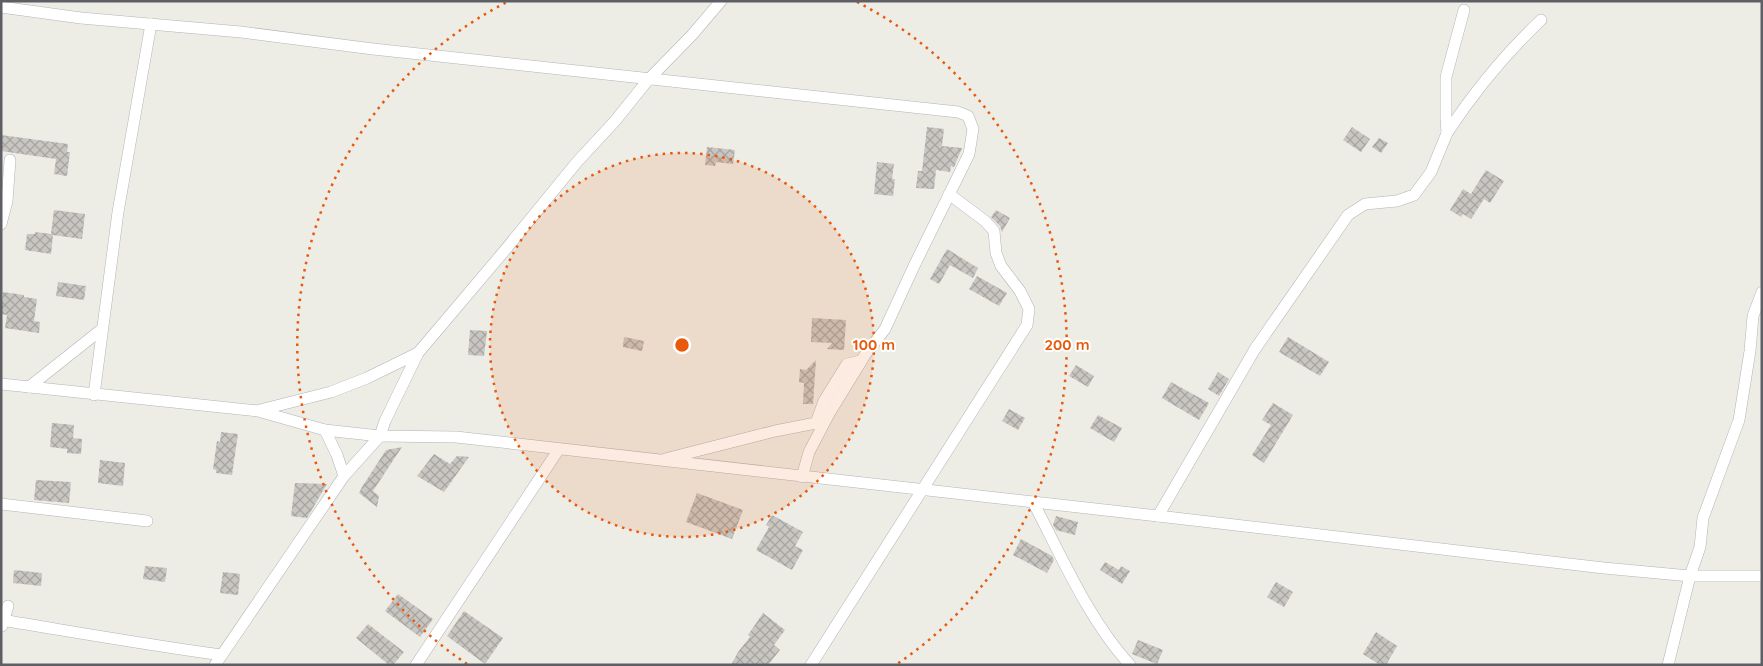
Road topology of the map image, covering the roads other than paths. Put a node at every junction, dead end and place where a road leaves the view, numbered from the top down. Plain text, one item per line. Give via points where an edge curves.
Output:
1 (721, 1) edge
2 (1, 7) edge
3 (1464, 10) dead end
4 (1541, 20) dead end
5 (151, 24) junction
6 (648, 80) junction
7 (1447, 133) junction
8 (10, 160) dead end
9 (949, 194) junction
10 (1, 224) edge
11 (1762, 292) edge
12 (1758, 317) edge
13 (102, 329) junction
14 (418, 353) junction
15 (862, 361) junction
16 (1, 384) edge
17 (29, 387) junction
18 (94, 394) junction
19 (258, 411) junction
20 (325, 430) junction
21 (380, 436) junction
22 (559, 449) junction
23 (659, 461) junction
24 (344, 476) junction
25 (802, 477) junction
26 (923, 490) junction
27 (1033, 502) junction
28 (1, 504) edge
29 (1158, 516) junction
30 (147, 521) dead end
31 (1690, 576) junction
32 (1762, 576) edge
33 (8, 606) dead end
34 (2, 623) edge
35 (218, 660) edge
36 (416, 665) edge
37 (811, 665) edge
38 (1130, 665) edge
39 (1668, 665) edge

1 - 6 street
2 - 5 street
3 - 7 street via 1446,76
4 - 7 street via 1510,51
5 - 6 street
5 - 13 street via 118,212
6 - 9 street via 958,112 968,116 973,129 969,154
6 - 14 street
7 - 29 street via 1431,172 1414,195 1397,201 1365,204 1348,215 1255,349
8 - 10 street via 7,200
9 - 15 street via 885,329
9 - 26 street via 994,231 1001,266 1020,291 1029,310 1027,324
11 - 12 street
12 - 31 street via 1739,420 1704,518 1700,547
13 - 17 street
13 - 18 street
14 - 19 street via 331,392
14 - 21 street
15 - 23 street via 847,364 824,401 816,423
15 - 25 street via 809,452
16 - 17 street
17 - 18 street
18 - 19 street
19 - 20 street
20 - 21 street
20 - 24 street
21 - 22 street via 456,437
21 - 24 street
22 - 23 street
22 - 36 street
23 - 25 street
24 - 35 street
25 - 26 street
26 - 27 street
26 - 37 street
27 - 29 street
27 - 38 street via 1088,606
28 - 30 street
29 - 31 street
31 - 32 street
31 - 39 street
33 - 34 street
34 - 35 street via 80,632

